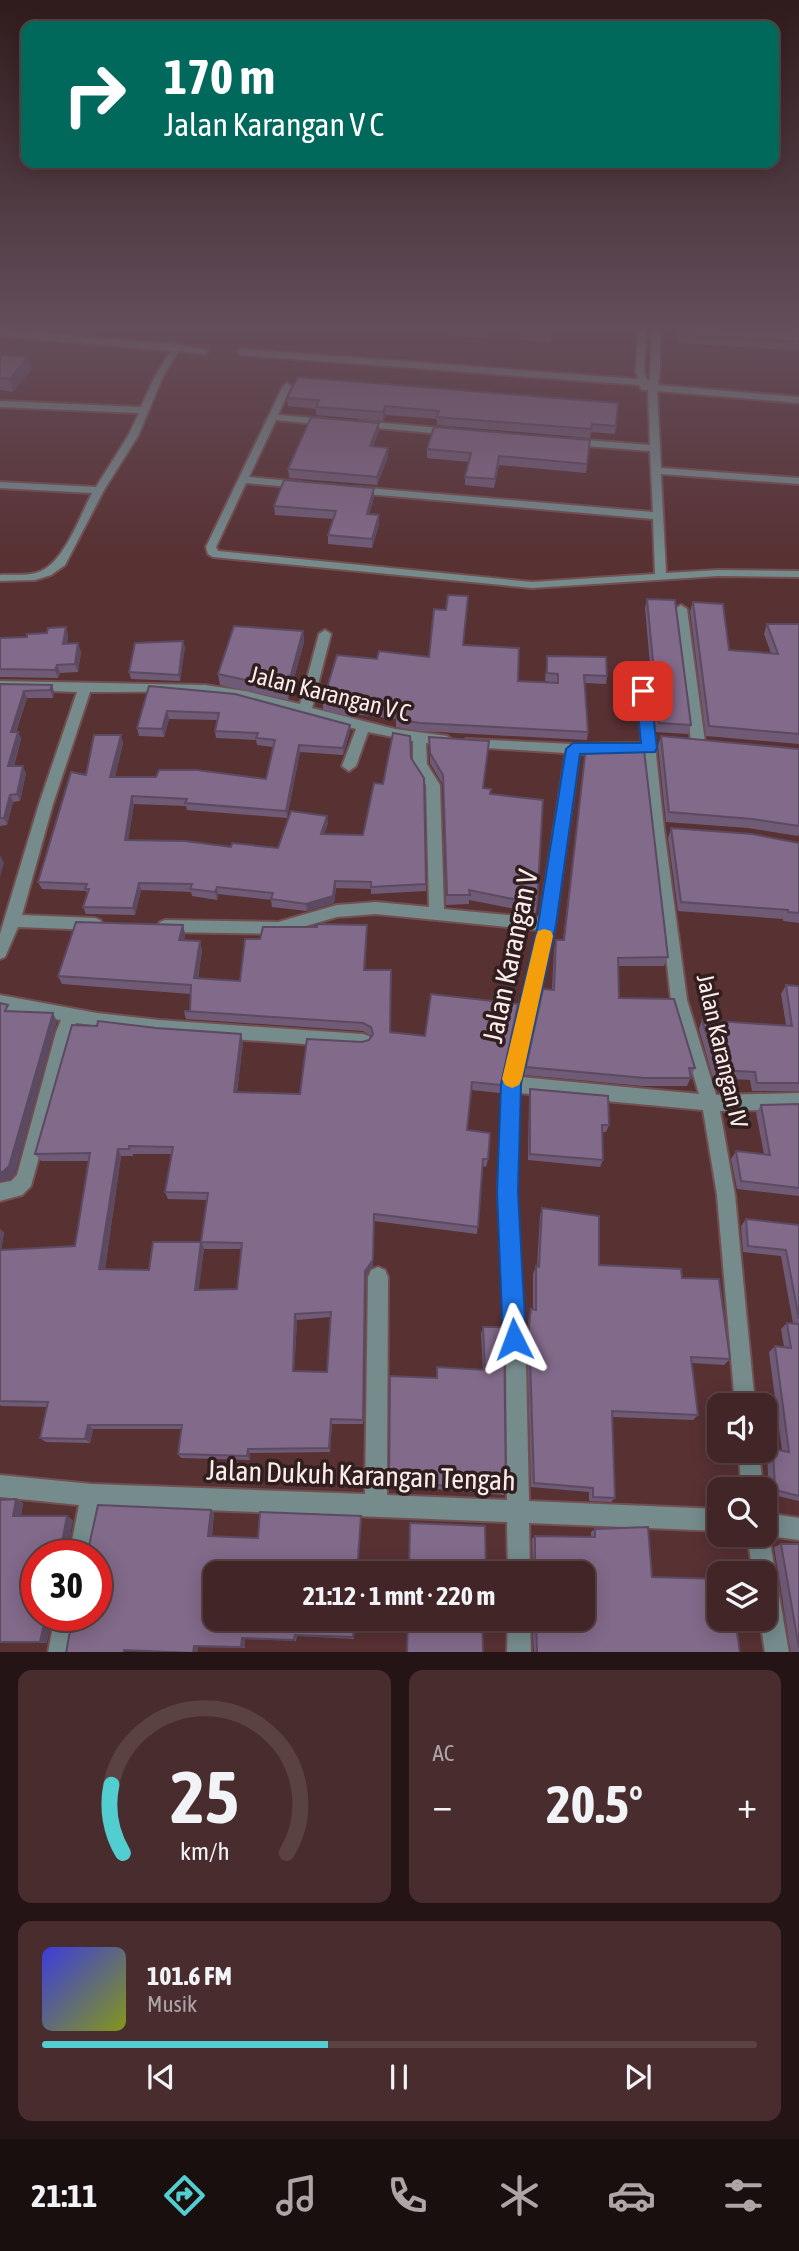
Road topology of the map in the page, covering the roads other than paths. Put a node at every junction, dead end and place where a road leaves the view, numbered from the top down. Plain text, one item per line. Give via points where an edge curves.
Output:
1 (148, 403) edge
2 (279, 403) edge
3 (651, 403) edge
4 (0, 404) edge
5 (145, 410) junction
6 (273, 417) junction
7 (341, 423) edge
8 (355, 424) edge
9 (464, 433) edge
10 (560, 441) edge
11 (655, 448) junction
12 (656, 471) junction
13 (244, 480) junction
14 (799, 481) edge
15 (0, 485) edge
16 (313, 486) edge
17 (341, 489) edge
18 (99, 490) junction
19 (658, 516) junction
20 (799, 573) edge
21 (661, 576) junction
22 (0, 578) edge
23 (681, 609) dead end
24 (325, 634) dead end
25 (640, 667) dead end
26 (0, 685) edge
27 (85, 688) junction
28 (305, 711) junction
29 (363, 727) junction
30 (419, 739) junction
31 (653, 742) junction
32 (698, 742) edge
33 (573, 749) junction
34 (349, 766) dead end
35 (437, 914) junction
36 (13, 921) junction
37 (106, 924) edge
38 (146, 925) edge
39 (547, 925) junction
40 (0, 953) edge
41 (0, 1002) edge
42 (71, 1016) junction
43 (363, 1041) edge
44 (511, 1084) junction
45 (799, 1101) edge
46 (710, 1103) junction
47 (0, 1192) edge
48 (378, 1277) dead end
49 (744, 1393) edge
50 (0, 1486) edge
51 (92, 1496) junction
52 (376, 1504) junction
53 (519, 1511) junction
54 (707, 1519) edge
55 (777, 1526) edge
56 (799, 1529) edge
57 (83, 1540) edge
58 (519, 1561) edge
59 (64, 1631) edge
60 (519, 1631) edge
61 (773, 1631) edge
62 (60, 1652) edge
63 (519, 1652) edge
64 (777, 1652) edge

1 - 5 street
2 - 6 street
3 - 11 street
4 - 5 street
5 - 18 street
6 - 7 street
6 - 13 street
8 - 9 street
10 - 11 street
11 - 12 street
12 - 14 street
12 - 19 street
13 - 16 street
13 - 21 street via 211,547 218,556 532,585
15 - 18 street
17 - 19 street
18 - 22 street via 55,569 26,578
19 - 21 street
20 - 21 street
23 - 32 street
24 - 28 street
25 - 31 street, Jalan Karangan IV
26 - 27 street, Jalan Karangan V C
27 - 28 street, Jalan Karangan V C via 217,691
27 - 36 street
28 - 29 street, Jalan Karangan V C
29 - 30 street, Jalan Karangan V C
29 - 34 street
30 - 33 street, Jalan Karangan V C
30 - 35 street via 421,764 433,785
31 - 33 street, Jalan Karangan V C
31 - 46 street, Jalan Karangan IV via 679,1000
33 - 39 street, Jalan Karangan V
35 - 38 street via 376,908 337,911 278,928
35 - 39 street
36 - 37 street
36 - 40 street
39 - 44 street, Jalan Karangan V
41 - 42 street
42 - 43 street
42 - 47 street via 25,1180 16,1189
44 - 46 street
44 - 53 street, Jalan Karangan V via 507,1192
45 - 46 street
46 - 49 street, Jalan Karangan IV via 726,1195
48 - 52 street
50 - 51 street, Jalan Dukuh Karangan Tengah
51 - 52 street, Jalan Dukuh Karangan Tengah
51 - 57 street
52 - 53 street, Jalan Dukuh Karangan Tengah
53 - 54 street, Jalan Dukuh Karangan Tengah
53 - 58 street, Jalan Karangan V
55 - 56 street
59 - 62 street
60 - 63 street
61 - 64 street

